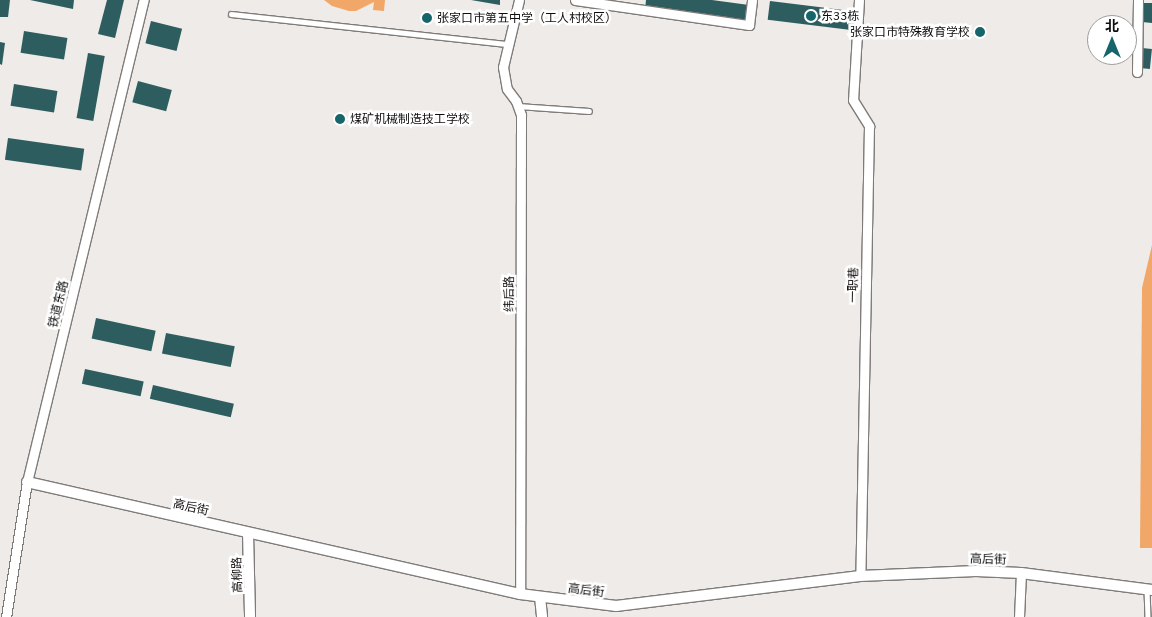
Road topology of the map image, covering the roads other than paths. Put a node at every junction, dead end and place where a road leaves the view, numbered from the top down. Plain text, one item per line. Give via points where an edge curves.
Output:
1 (144, 0) edge
2 (519, 0) edge
3 (575, 0) edge
4 (752, 0) edge
5 (859, 0) edge
6 (1138, 0) edge
7 (636, 4) edge
8 (231, 14) dead end
9 (508, 44) junction
10 (1137, 72) dead end
11 (518, 106) junction
12 (589, 111) dead end
13 (27, 482) junction
14 (248, 533) junction
15 (1020, 573) junction
16 (860, 576) junction
17 (1150, 590) edge
18 (520, 594) junction
19 (540, 597) junction
20 (6, 617) edge
21 (250, 617) edge
22 (542, 617) edge
23 (1019, 617) edge
24 (1148, 617) edge

1 - 13 street, 铁道东路
2 - 9 street, 纬后路
3 - 7 street
4 - 7 street via 749,25
5 - 16 street, 一职巷 via 853,100 869,126
6 - 10 street
8 - 9 lane
9 - 11 street, 纬后路 via 504,78
11 - 12 lane
11 - 18 street, 纬后路 via 522,143
13 - 14 street, 高后街
13 - 20 street, 铁道东路
14 - 18 street, 高后街
14 - 21 street, 高柳路
15 - 16 street, 高后街 via 976,571
15 - 17 street, 高后街
15 - 23 street
16 - 19 street, 高后街 via 616,606
17 - 24 lane
18 - 19 street, 高后街
19 - 22 street

